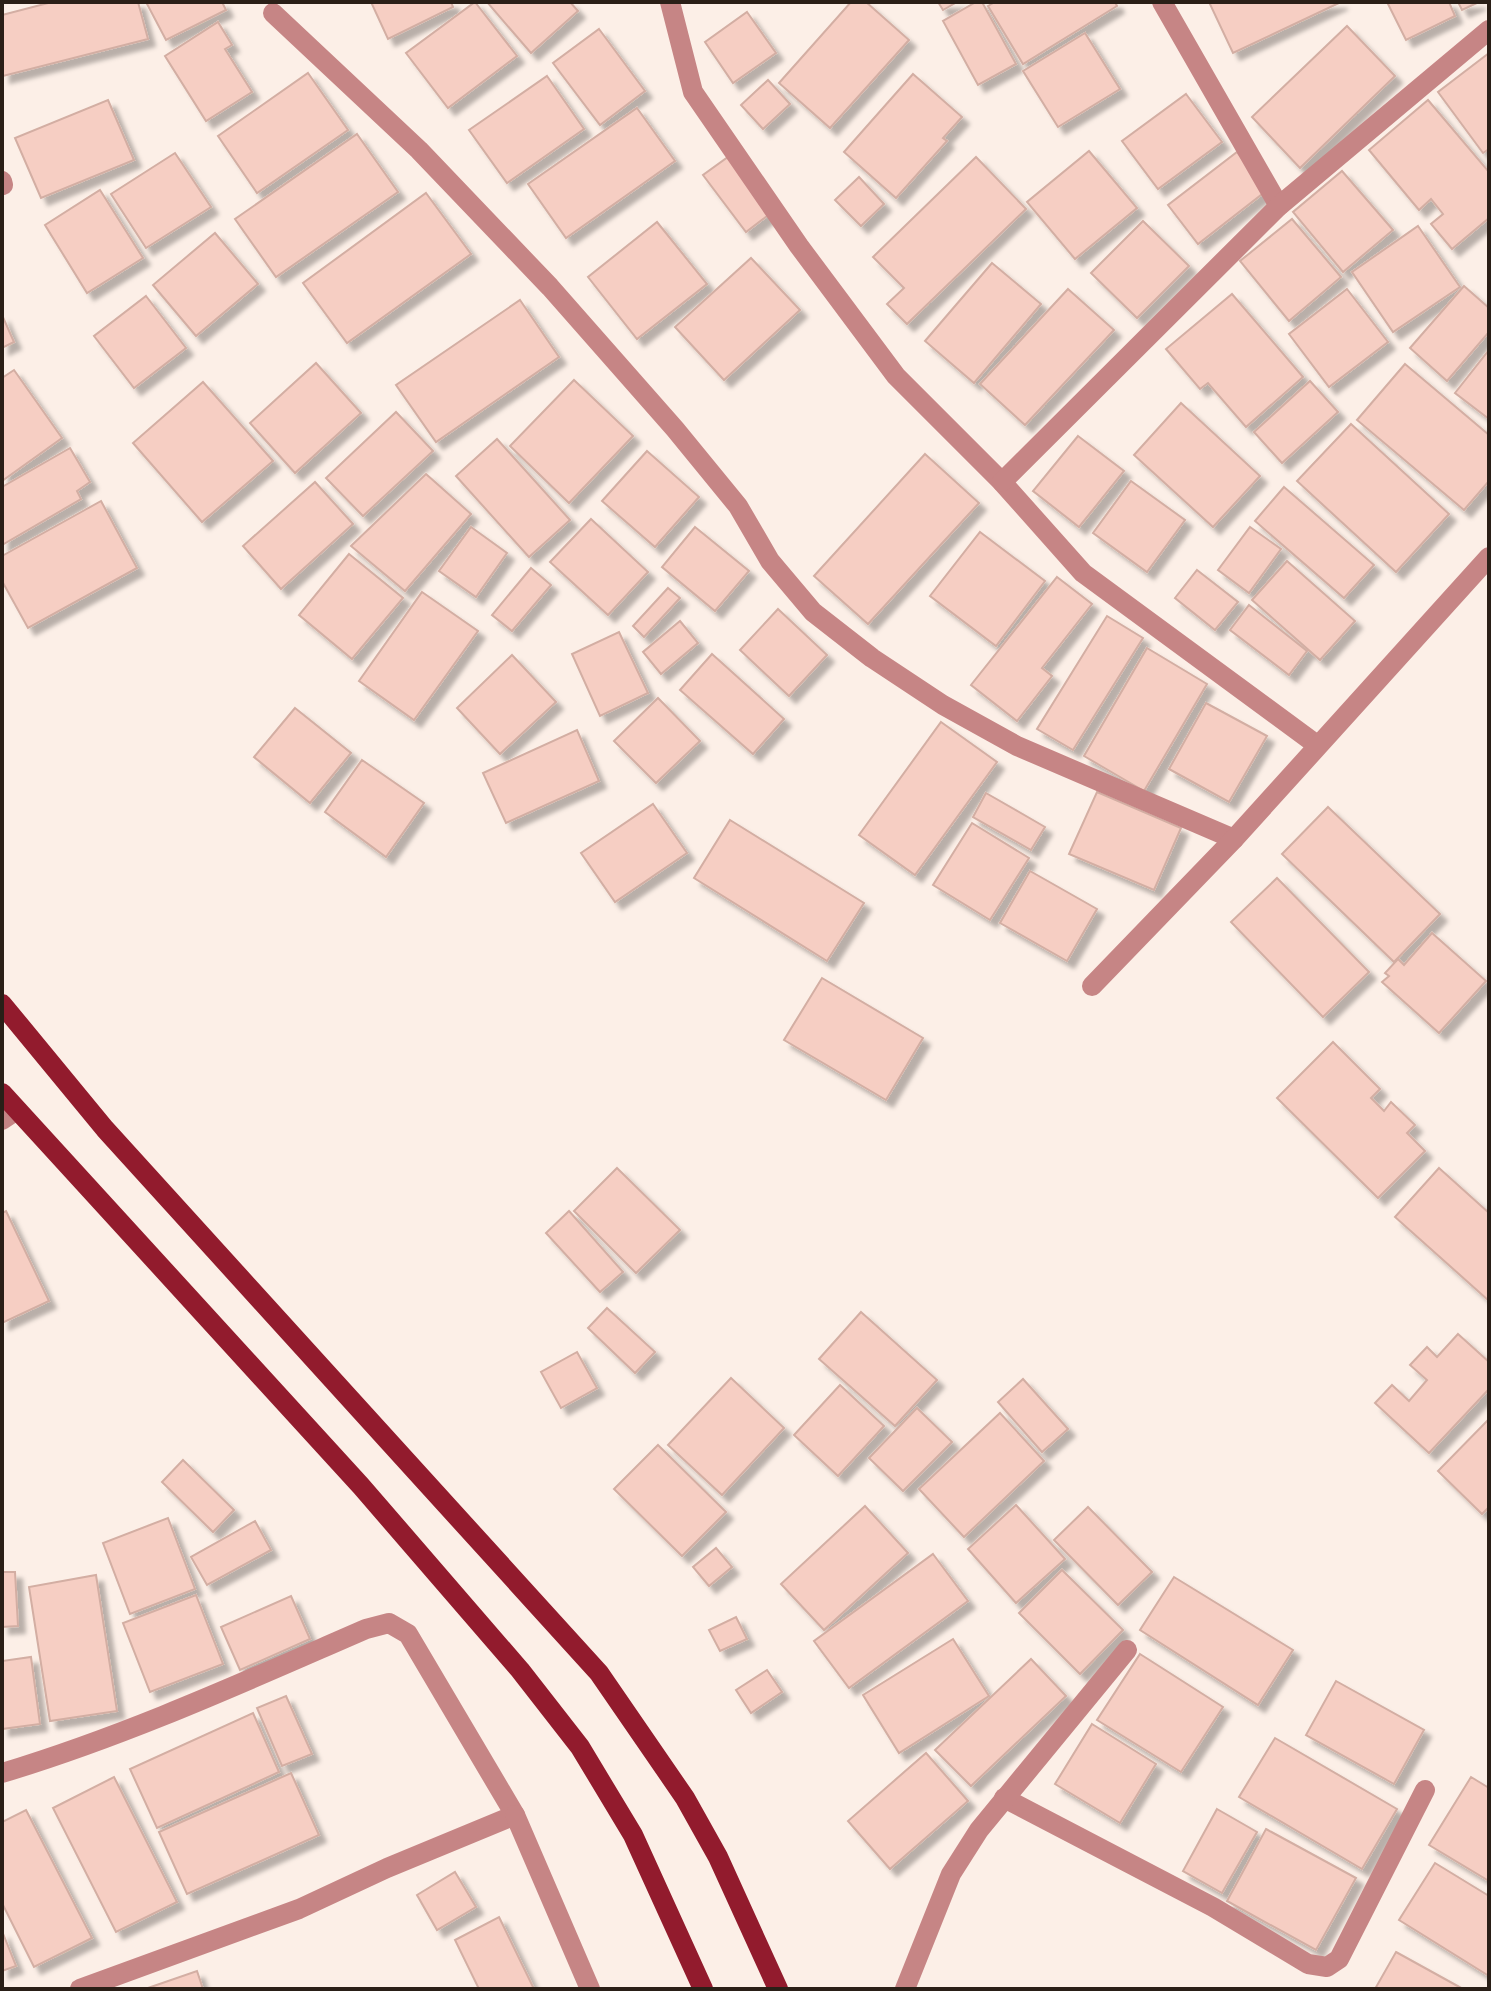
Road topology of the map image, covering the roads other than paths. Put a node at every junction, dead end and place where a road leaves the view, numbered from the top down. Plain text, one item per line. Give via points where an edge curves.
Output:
1 (670, 2) edge
2 (1162, 2) edge
3 (273, 13) dead end
4 (1489, 30) edge
5 (1279, 206) junction
6 (1002, 482) junction
7 (1489, 557) edge
8 (1317, 745) junction
9 (1234, 839) junction
10 (1092, 986) dead end
11 (2, 1004) edge
12 (2, 1093) edge
13 (9, 1115) edge
14 (1127, 1650) dead end
15 (2, 1773) edge
16 (1425, 1790) dead end
17 (1004, 1798) junction
18 (515, 1815) junction
19 (80, 1989) edge
20 (590, 1989) edge
21 (703, 1989) edge
22 (778, 1989) edge
23 (905, 1989) edge

1 - 6 street via 693,92 733,153 896,376
2 - 5 street
3 - 9 street via 419,150 550,287 729,495 770,561 813,612 943,705 1017,746
4 - 5 street
5 - 6 street
6 - 8 street via 1083,573
7 - 8 street
8 - 9 street
9 - 10 street
11 - 22 main road via 105,1129 599,1673 685,1798
12 - 13 main road
13 - 21 main road via 361,1486 520,1670 580,1747 633,1835
14 - 17 street
15 - 18 street via 91,1745 389,1623 408,1634
16 - 17 street via 1339,1959 1327,1967 1308,1964 1213,1907
17 - 23 street via 951,1874
18 - 19 street via 299,1909
18 - 20 street

